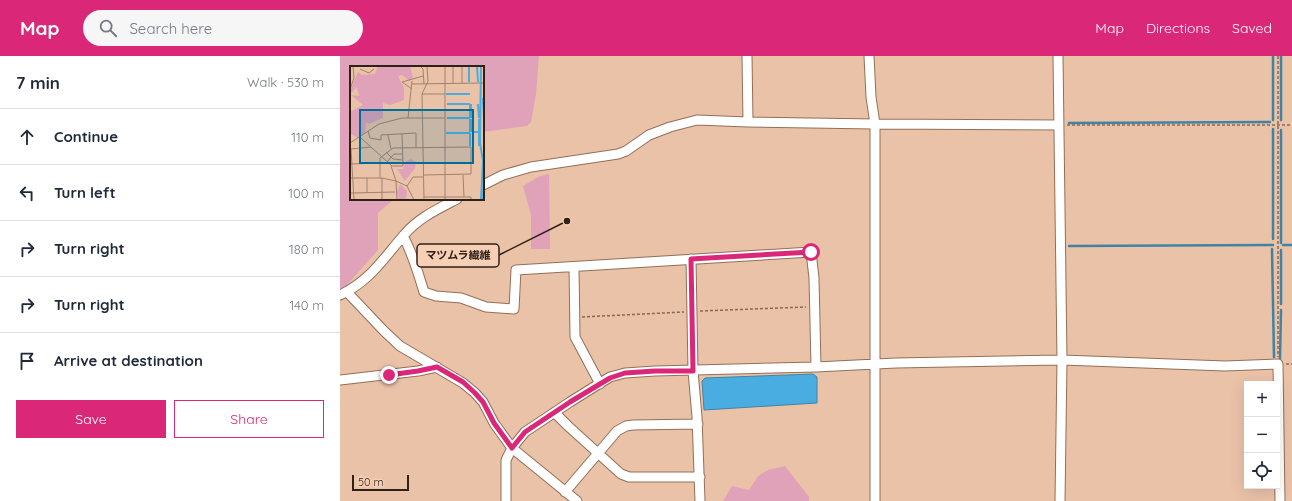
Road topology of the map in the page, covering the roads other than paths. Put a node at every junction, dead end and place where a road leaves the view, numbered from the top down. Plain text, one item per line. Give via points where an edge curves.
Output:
1 (747, 56) edge
2 (869, 56) edge
3 (1058, 56) edge
4 (748, 122) junction
5 (875, 124) junction
6 (1059, 125) junction
7 (484, 184) edge
8 (455, 200) edge
9 (403, 236) junction
10 (691, 259) junction
11 (574, 267) junction
12 (343, 293) edge
13 (1062, 360) junction
14 (874, 364) junction
15 (437, 367) junction
16 (816, 367) junction
17 (693, 371) junction
18 (340, 380) edge
19 (600, 384) junction
20 (555, 413) junction
21 (698, 424) junction
22 (512, 448) junction
23 (598, 453) junction
24 (700, 477) junction
25 (565, 492) junction
26 (506, 501) edge
27 (577, 501) edge
28 (700, 501) edge
29 (875, 501) edge
30 (1060, 501) edge
31 (1280, 501) edge

1 - 4 street
2 - 5 street
3 - 6 street
4 - 5 street
4 - 7 street via 697,120 649,135 618,154 531,167 503,175
5 - 6 street
5 - 14 street
6 - 13 street
8 - 9 street via 425,216
9 - 11 street via 412,254 424,292 436,296 461,298 486,307 514,309 516,270
9 - 12 street via 372,273
10 - 11 street
10 - 16 street via 811,252
10 - 17 street
11 - 19 street via 575,337
12 - 15 street via 400,346
13 - 14 street
13 - 30 street
13 - 31 street via 1225,366 1278,364
14 - 16 street
14 - 29 street
15 - 18 street
15 - 22 street via 463,382 475,393
16 - 17 street
17 - 19 street via 625,373
17 - 21 street
19 - 20 street
20 - 22 street via 525,432
20 - 23 street
21 - 23 street via 626,426 617,431
21 - 24 street
22 - 25 street
22 - 26 street via 506,460
23 - 24 street via 621,474 629,477
23 - 25 street
24 - 28 street
25 - 27 street

